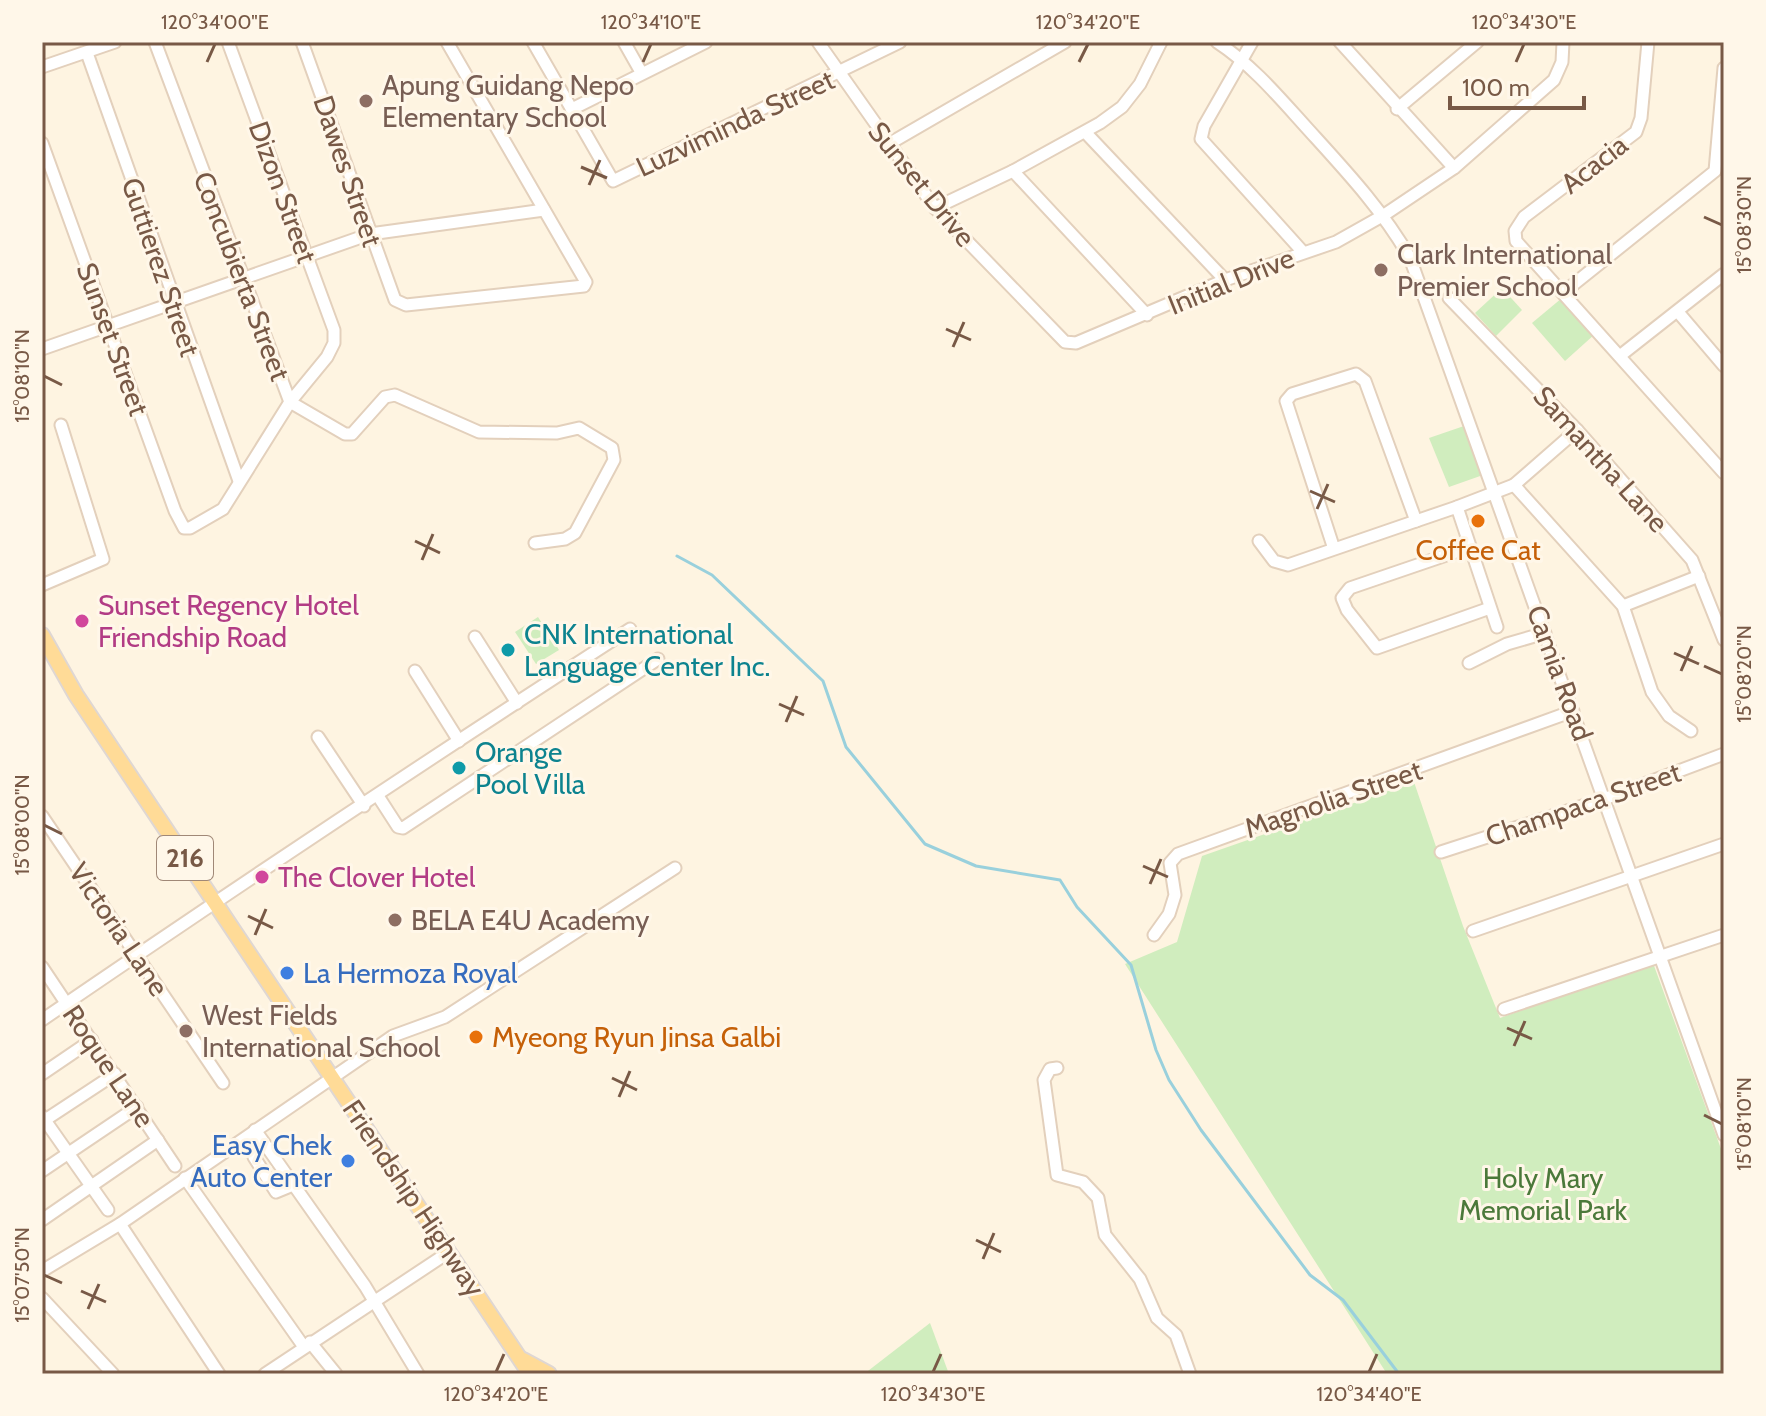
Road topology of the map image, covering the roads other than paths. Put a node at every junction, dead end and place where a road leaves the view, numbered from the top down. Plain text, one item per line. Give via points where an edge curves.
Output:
1 (115, 42) edge
2 (155, 42) edge
3 (228, 42) edge
4 (302, 42) edge
5 (447, 42) edge
6 (533, 42) edge
7 (624, 42) edge
8 (706, 42) edge
9 (818, 42) edge
10 (900, 42) edge
11 (1065, 42) edge
12 (1161, 42) edge
13 (1217, 42) edge
14 (1252, 42) edge
15 (1477, 42) edge
16 (1563, 42) edge
17 (1648, 42) edge
18 (1342, 43) edge
19 (87, 53) junction
20 (1242, 59) junction
21 (42, 67) edge
22 (1724, 68) edge
23 (641, 72) junction
24 (838, 74) junction
25 (572, 109) junction
26 (1397, 109) junction
27 (1085, 132) junction
28 (1722, 142) edge
29 (42, 143) edge
30 (887, 145) junction
31 (1454, 168) junction
32 (1013, 171) junction
33 (935, 208) junction
34 (544, 210) junction
35 (1384, 215) junction
36 (370, 234) junction
37 (1302, 251) junction
38 (306, 257) junction
39 (1724, 274) edge
40 (241, 279) junction
41 (1225, 280) junction
42 (1564, 292) junction
43 (1449, 298) dead end
44 (173, 304) junction
45 (1678, 312) junction
46 (1147, 315) junction
47 (109, 327) junction
48 (1076, 343) joint
49 (42, 349) edge
50 (1621, 355) junction
51 (1724, 366) edge
52 (290, 402) junction
53 (61, 425) dead end
54 (1577, 430) junction
55 (1724, 473) edge
56 (239, 481) junction
57 (1514, 485) junction
58 (1496, 494) junction
59 (1457, 507) junction
60 (1416, 521) junction
61 (1259, 541) dead end
62 (535, 543) dead end
63 (1470, 547) junction
64 (1334, 549) junction
65 (1699, 576) junction
66 (42, 585) edge
67 (1623, 606) junction
68 (1490, 608) junction
69 (1497, 627) dead end
70 (630, 629) dead end
71 (1545, 633) junction
72 (42, 635) edge
73 (475, 637) dead end
74 (1724, 640) edge
75 (658, 659) dead end
76 (1469, 663) dead end
77 (415, 671) dead end
78 (517, 703) junction
79 (1573, 711) junction
80 (1691, 731) dead end
81 (318, 737) dead end
82 (459, 741) junction
83 (1724, 754) edge
84 (378, 796) junction
85 (1604, 799) junction
86 (364, 806) junction
87 (42, 816) edge
88 (1724, 844) edge
89 (1441, 852) dead end
90 (675, 868) dead end
91 (1631, 877) junction
92 (214, 901) junction
93 (1473, 931) dead end
94 (1154, 935) dead end
95 (1724, 935) edge
96 (137, 955) junction
97 (1660, 958) junction
98 (42, 967) edge
99 (67, 1003) junction
100 (1504, 1009) dead end
101 (42, 1020) edge
102 (92, 1040) junction
103 (1057, 1068) dead end
104 (42, 1074) edge
105 (115, 1074) junction
106 (332, 1078) junction
107 (223, 1083) dead end
108 (1719, 1103) edge
109 (137, 1107) junction
110 (43, 1119) edge
111 (255, 1130) junction
112 (1724, 1135) edge
113 (158, 1140) junction
114 (240, 1140) junction
115 (267, 1149) junction
116 (67, 1153) junction
117 (254, 1157) junction
118 (175, 1166) dead end
119 (42, 1171) edge
120 (185, 1178) junction
121 (293, 1185) junction
122 (92, 1187) junction
123 (108, 1210) dead end
124 (42, 1220) edge
125 (120, 1224) junction
126 (449, 1252) junction
127 (42, 1271) edge
128 (42, 1298) edge
129 (374, 1302) junction
130 (307, 1344) junction
131 (528, 1371) edge
132 (113, 1374) edge
133 (219, 1374) edge
134 (265, 1374) edge
135 (336, 1374) edge
136 (418, 1374) edge
137 (549, 1374) edge
138 (1190, 1374) edge

1 - 19 street
2 - 40 street, Concubierta Street
3 - 38 street, Dizon Street
4 - 36 street, Dawes Street
5 - 34 street
6 - 25 street
7 - 23 street
8 - 23 street
9 - 24 street, Sunset Drive
10 - 24 street, Luzviminda Street
11 - 30 street
12 - 27 street via 1122,107
13 - 20 street, Camia Road
14 - 20 street
15 - 26 street
16 - 31 street, Initial Drive via 1554,80
17 - 42 street, Acacia via 1636,132 1515,231 1516,241
18 - 26 street
19 - 21 street
19 - 44 street, Guttierez Street
20 - 35 street, Camia Road
20 - 37 street via 1201,139
22 - 28 street
23 - 25 street
24 - 25 street, Luzviminda Street via 613,181
24 - 30 street, Sunset Drive
26 - 31 street
27 - 32 street
27 - 41 street
28 - 42 street via 1708,179
29 - 47 street, Sunset Street
30 - 33 street, Sunset Drive
31 - 35 street, Initial Drive
32 - 33 street
32 - 46 street
33 - 48 street, Sunset Drive via 1065,342
34 - 36 street
34 - 36 street, Dawes Street via 584,286 406,305 395,300
35 - 37 street, Initial Drive via 1336,242
35 - 58 street, Camia Road via 1410,258
36 - 38 street
37 - 41 street, Initial Drive
38 - 40 street
38 - 52 street, Dizon Street via 334,330 334,343
39 - 45 street
40 - 44 street
40 - 52 street, Concubierta Street
41 - 46 street, Initial Drive
42 - 50 street
43 - 54 street, Samantha Lane
44 - 47 street
44 - 56 street, Guttierez Street
45 - 50 street
45 - 51 street
46 - 48 street, Initial Drive
47 - 49 street
47 - 56 street, Sunset Street via 184,528 223,509
50 - 55 street
52 - 56 street
52 - 62 street, Concubierta Street via 345,434 352,434 385,397 395,395 479,432 589,432 614,454 593,502 575,533
53 - 66 street via 103,559
54 - 57 street
54 - 65 street, Samantha Lane via 1692,560
57 - 58 street
57 - 67 street
58 - 59 street
58 - 71 street, Camia Road
59 - 60 street
59 - 63 street
60 - 64 street
60 - 64 street via 1363,377 1352,375 1307,389 1288,397 1286,407
61 - 64 street via 1282,566
63 - 68 street
63 - 68 street via 1350,588 1342,598 1377,648
65 - 67 street
65 - 74 street, Samantha Lane
67 - 80 street via 1652,692 1669,716
68 - 69 street
70 - 78 street
71 - 76 street
71 - 79 street, Camia Road
72 - 92 main road, Friendship Highway / 216 via 76,695
73 - 78 street
75 - 84 street via 403,828
77 - 82 street
78 - 82 street
79 - 85 street, Camia Road
79 - 94 street, Magnolia Street via 1178,854 1170,863 1173,904
81 - 86 street
82 - 84 street
83 - 85 street, Champaca Street
84 - 86 street
85 - 89 street, Champaca Street
85 - 91 street, Camia Road
86 - 92 street
87 - 96 street, Victoria Lane
88 - 91 street
90 - 106 street via 445,1017 399,1032
91 - 93 street
91 - 97 street, Camia Road
92 - 96 street
92 - 106 main road, Friendship Highway / 216
95 - 97 street
96 - 99 street
96 - 107 street, Victoria Lane
97 - 100 street
97 - 108 street, Camia Road
98 - 99 street, Roque Lane
99 - 101 street
99 - 102 street, Roque Lane
102 - 104 street
102 - 105 street, Roque Lane
103 - 138 street via 1050,1069 1044,1080 1057,1175 1083,1182 1098,1198 1105,1235 1140,1279 1157,1318 1176,1335
105 - 109 street, Roque Lane
105 - 110 street
106 - 111 street
106 - 126 main road, Friendship Highway / 216
108 - 112 street, Camia Road
109 - 113 street, Roque Lane
109 - 116 street
110 - 116 street
111 - 114 street
111 - 115 street
113 - 118 street, Roque Lane
113 - 122 street
114 - 117 street
114 - 120 street
115 - 117 street
115 - 121 street
116 - 119 street
116 - 122 street
117 - 121 street via 276,1192
120 - 125 street
120 - 130 street
121 - 129 street
122 - 123 street
122 - 124 street
125 - 127 street
125 - 133 street
126 - 129 street
126 - 131 main road, Friendship Highway / 216
128 - 132 street
129 - 130 street
129 - 136 street
130 - 134 street
130 - 135 street
131 - 137 main road, Friendship Highway / 216

